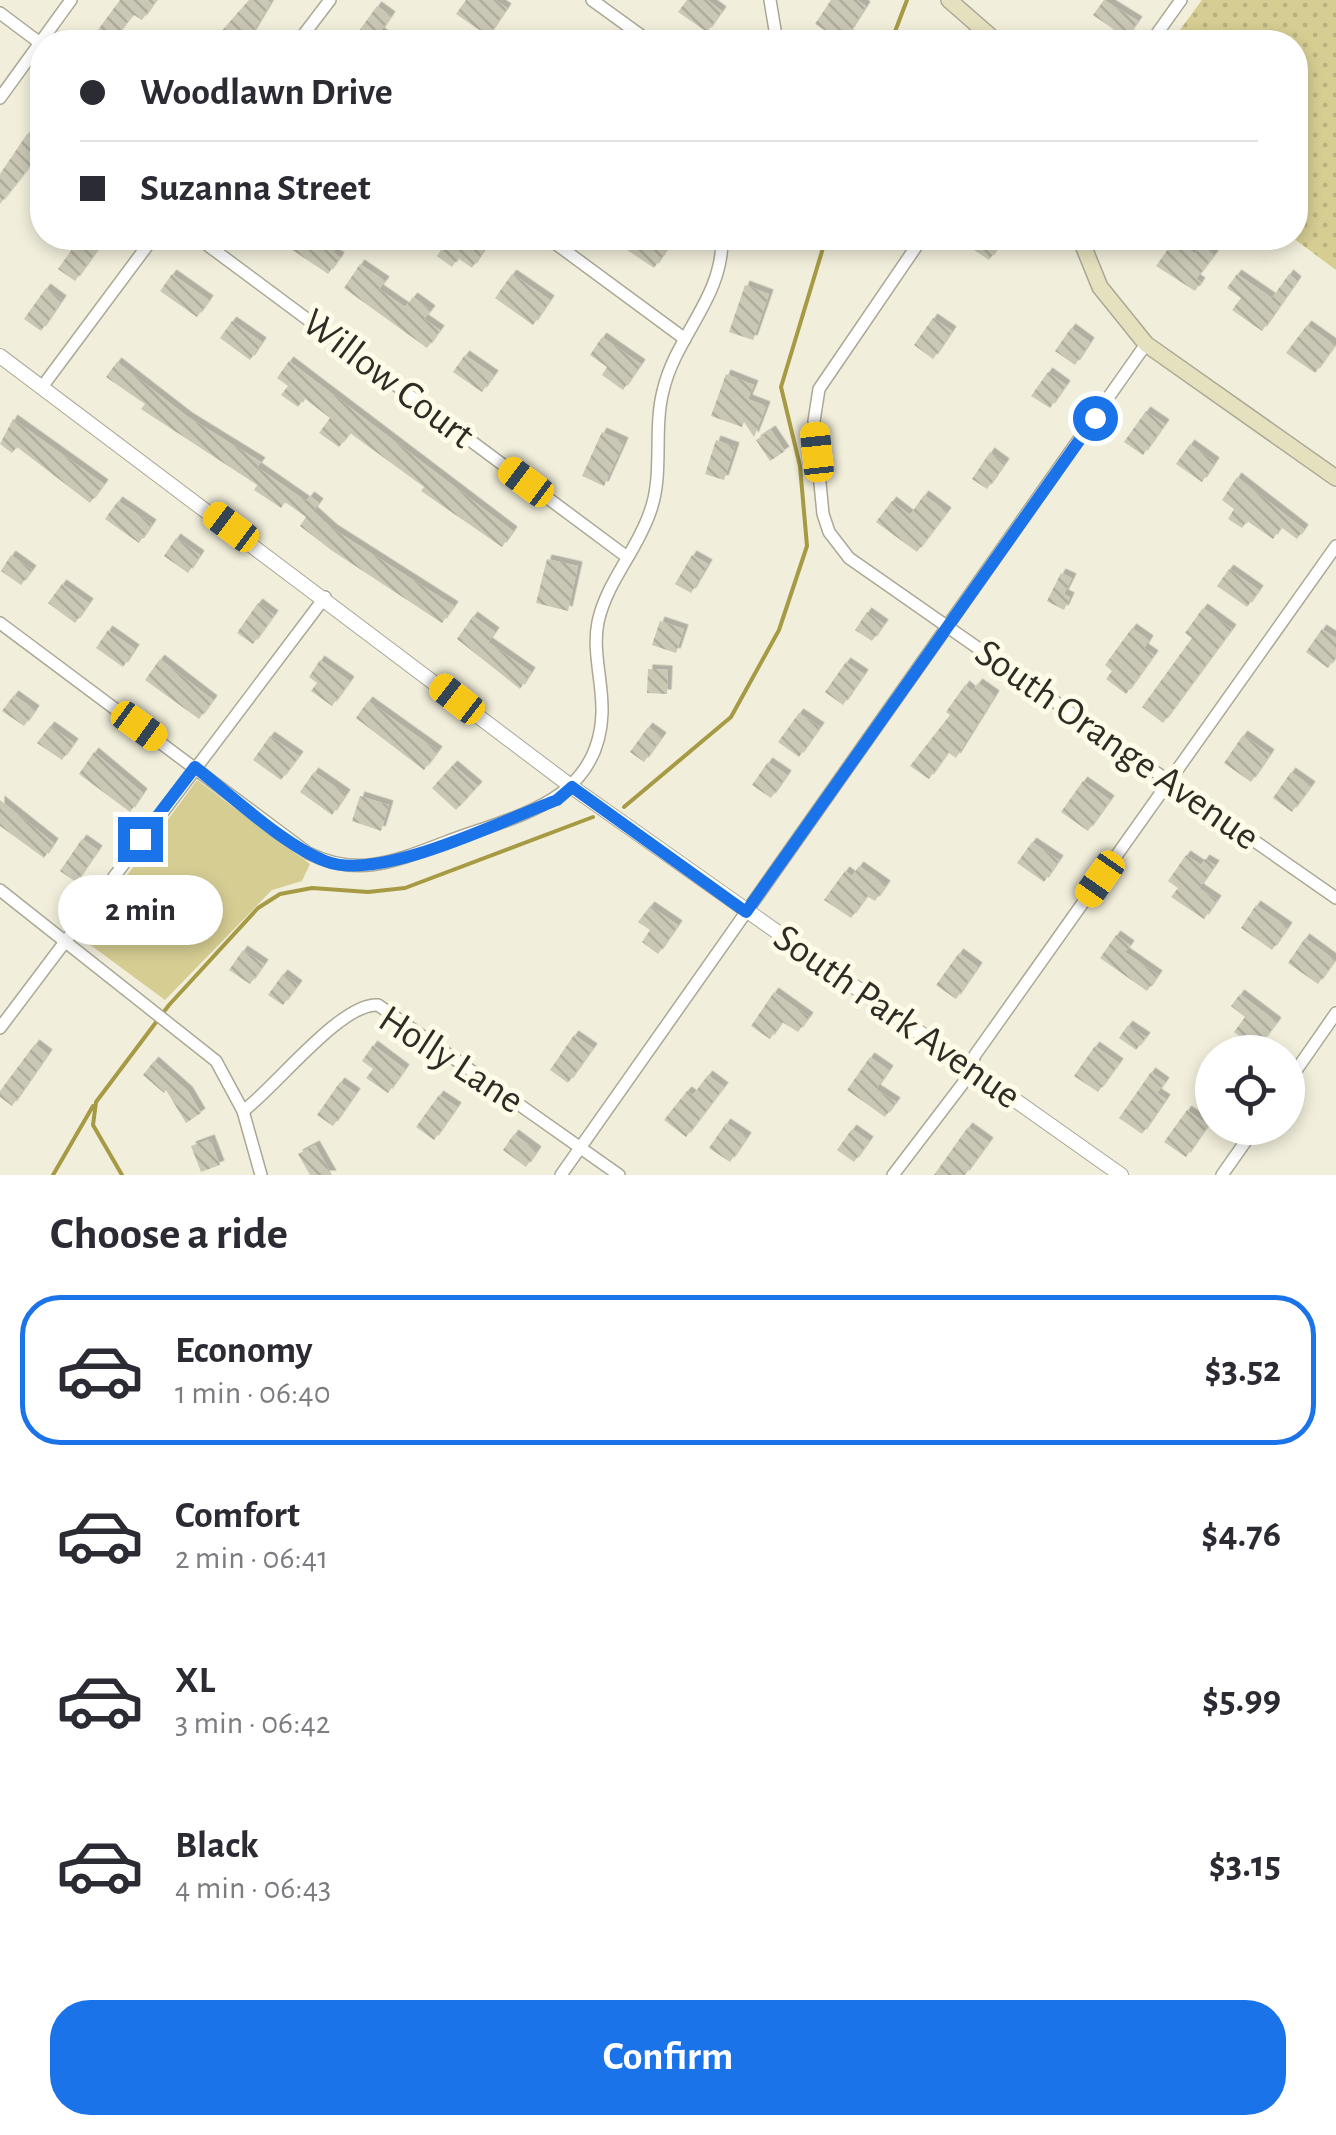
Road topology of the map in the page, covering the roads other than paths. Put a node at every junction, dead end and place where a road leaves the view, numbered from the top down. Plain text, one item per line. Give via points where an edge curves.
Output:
1 (71, 0) edge
2 (330, 0) edge
3 (592, 0) edge
4 (770, 0) edge
5 (949, 0) edge
6 (1181, 0) edge
7 (0, 13) edge
8 (49, 30) edge
9 (307, 30) edge
10 (633, 30) edge
11 (776, 30) edge
12 (983, 30) edge
13 (1160, 30) edge
14 (30, 36) edge
15 (30, 57) edge
16 (0, 98) edge
17 (144, 250) edge
18 (214, 250) edge
19 (564, 250) edge
20 (722, 250) edge
21 (914, 250) edge
22 (1085, 250) edge
23 (685, 339) junction
24 (1146, 344) junction
25 (0, 356) edge
26 (42, 387) junction
27 (1336, 478) edge
28 (1336, 546) edge
29 (627, 556) junction
30 (325, 597) junction
31 (0, 623) edge
32 (948, 626) junction
33 (195, 767) junction
34 (1170, 781) junction
35 (572, 787) junction
36 (0, 890) edge
37 (1336, 898) edge
38 (746, 912) junction
39 (65, 939) junction
40 (1336, 1012) edge
41 (0, 1028) edge
42 (1305, 1057) edge
43 (970, 1068) junction
44 (243, 1111) junction
45 (1243, 1145) edge
46 (580, 1148) junction
47 (261, 1175) edge
48 (561, 1175) edge
49 (619, 1175) edge
50 (894, 1175) edge
51 (1121, 1175) edge
52 (1222, 1175) edge

1 - 8 street
2 - 9 street
3 - 10 street
4 - 11 street
5 - 12 main road
6 - 13 street
7 - 14 street
15 - 16 street
17 - 26 street
18 - 29 street, Willow Court
19 - 23 street
20 - 23 street via 714,290
21 - 32 street, South Orange Avenue via 828,372 814,421 830,532 849,558
22 - 24 main road via 1106,296
23 - 29 street via 662,395 650,512
24 - 27 main road
24 - 32 street
25 - 26 street, South Park Avenue
26 - 30 street, South Park Avenue
28 - 34 street
29 - 35 street via 598,623 596,752
30 - 33 street
30 - 35 street, South Park Avenue
31 - 33 street
32 - 34 street, South Orange Avenue
32 - 38 street
33 - 35 street via 308,853 348,868 389,864 557,800
33 - 39 street
34 - 37 street, South Orange Avenue
34 - 43 street
35 - 38 street, South Park Avenue
36 - 39 street
38 - 43 street, South Park Avenue
38 - 46 street
39 - 41 street
39 - 44 street via 216,1060
40 - 42 street
43 - 50 street
43 - 51 street, South Park Avenue
44 - 46 street, Holly Lane via 316,1042 374,1004
44 - 47 street
45 - 52 street
46 - 48 street
46 - 49 street, Holly Lane

